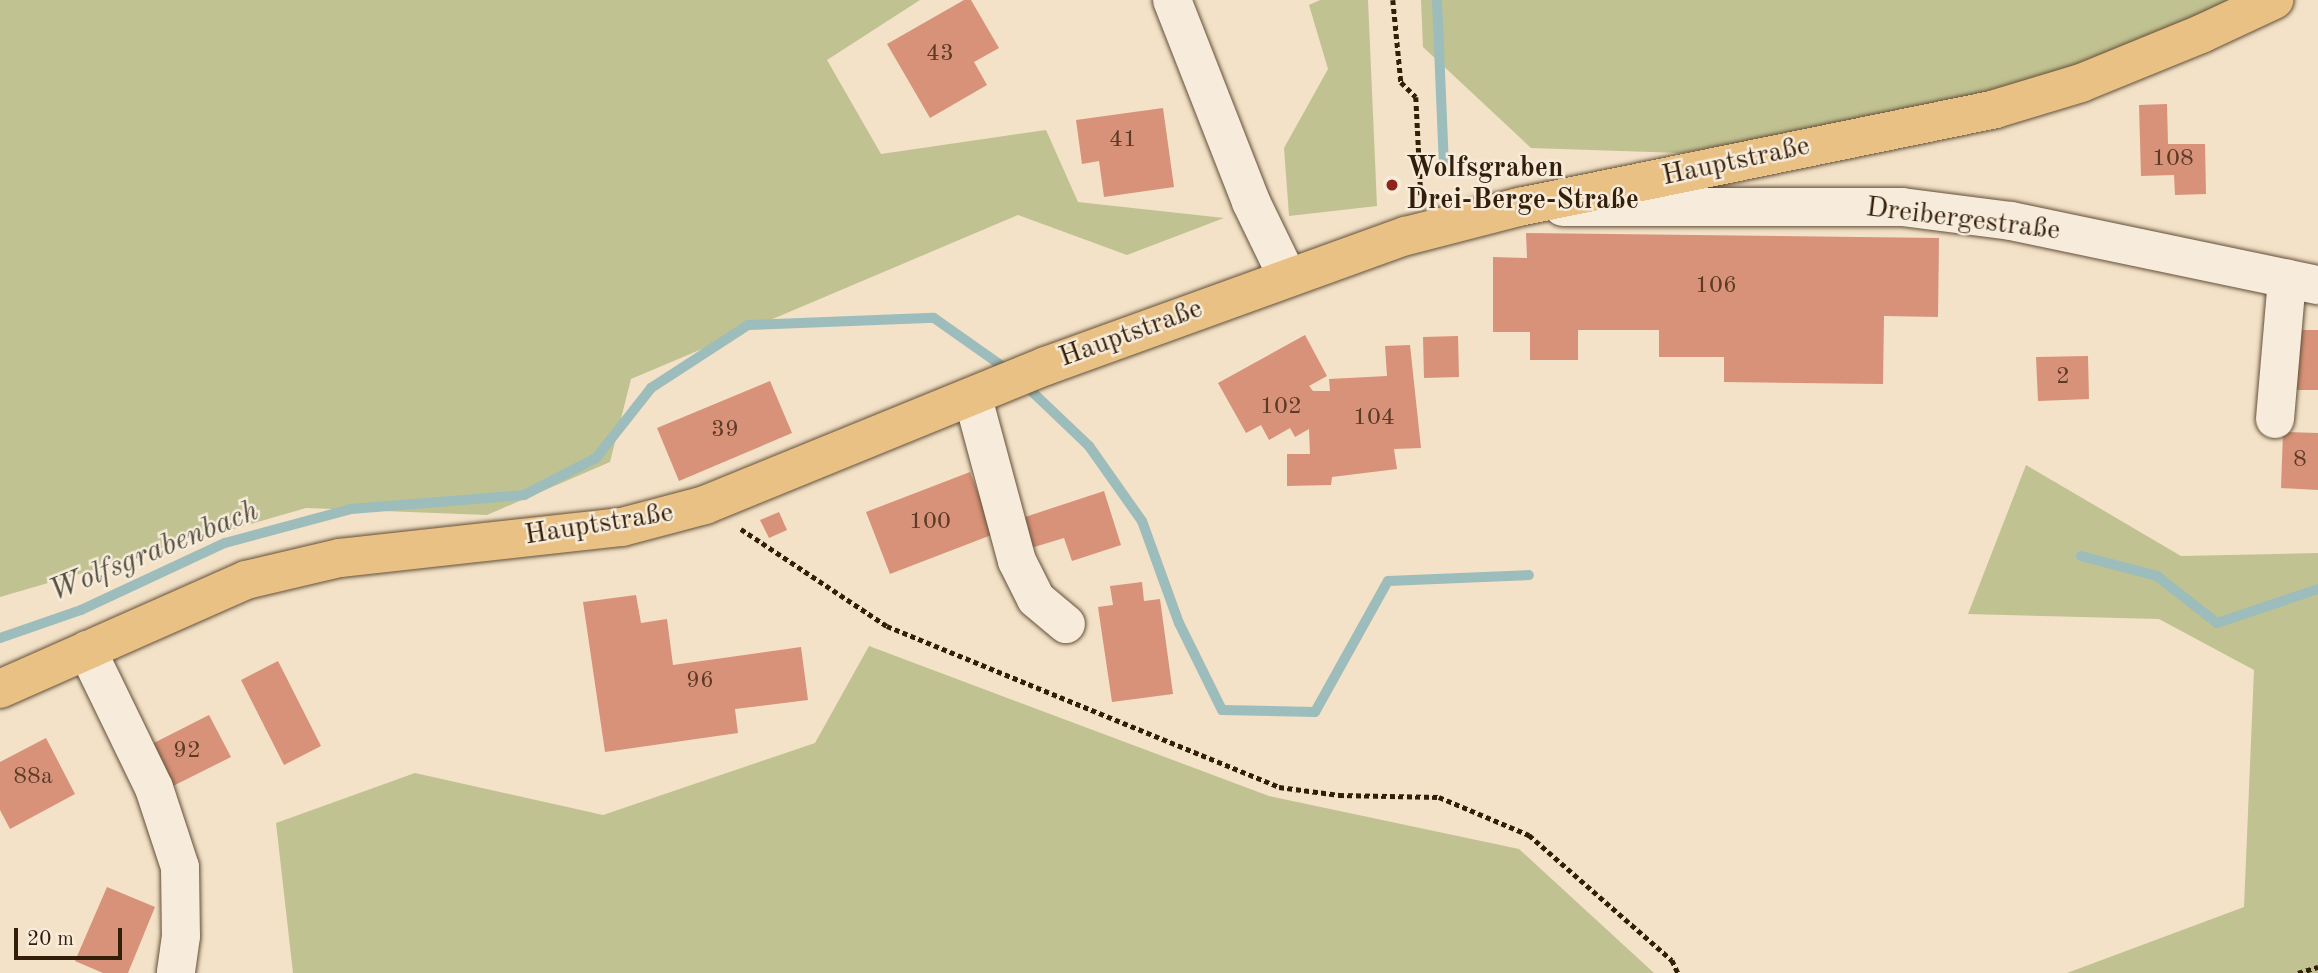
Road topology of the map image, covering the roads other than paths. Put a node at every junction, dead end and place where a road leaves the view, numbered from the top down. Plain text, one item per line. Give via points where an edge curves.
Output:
1 (1172, 0) edge
2 (2274, 0) edge
3 (1519, 207) junction
4 (1287, 276) junction
5 (2303, 282) edge
6 (988, 392) junction
7 (2275, 419) dead end
8 (1066, 624) dead end
9 (87, 650) junction
10 (0, 689) edge
11 (176, 973) edge

1 - 4 street via 1251,202
2 - 3 main road, Hauptstraße via 2081,83 1995,109
3 - 4 main road, Hauptstraße via 1422,231
3 - 5 street, Dreibergestraße via 1902,207 2011,221
4 - 6 main road, Hauptstraße
5 - 7 street
6 - 8 street via 1017,561 1036,599
6 - 9 main road, Hauptstraße via 705,505 622,527 340,558 246,580
9 - 10 main road, Hauptstraße
9 - 11 street via 154,788 180,867 181,936

